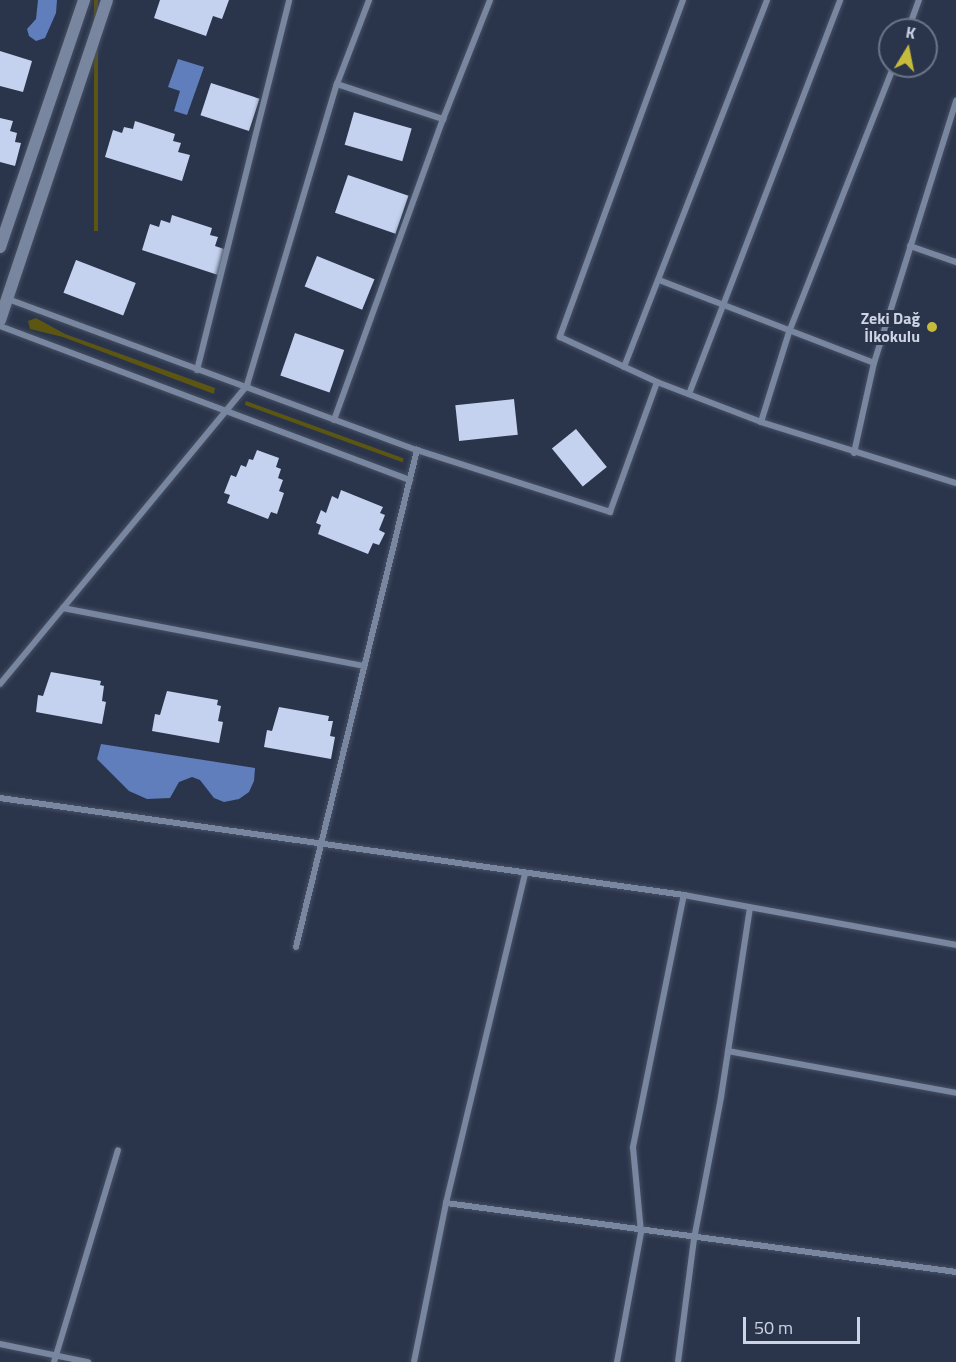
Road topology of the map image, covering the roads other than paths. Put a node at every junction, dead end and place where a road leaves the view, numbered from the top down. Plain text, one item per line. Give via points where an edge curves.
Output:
1 (84, 0) edge
2 (107, 0) edge
3 (289, 0) edge
4 (369, 0) edge
5 (490, 0) edge
6 (684, 0) edge
7 (767, 0) edge
8 (840, 0) edge
9 (919, 0) edge
10 (912, 18) edge
11 (889, 78) edge
12 (337, 84) junction
13 (956, 101) edge
14 (443, 118) junction
15 (910, 246) junction
16 (0, 247) edge
17 (956, 262) edge
18 (659, 280) junction
19 (4, 297) edge
20 (723, 304) junction
21 (0, 320) edge
22 (0, 326) edge
23 (789, 332) junction
24 (874, 363) junction
25 (624, 367) junction
26 (197, 370) junction
27 (657, 382) junction
28 (244, 388) junction
29 (689, 394) junction
30 (225, 411) junction
31 (334, 420) junction
32 (761, 422) junction
33 (417, 450) junction
34 (854, 453) junction
35 (410, 480) junction
36 (956, 483) edge
37 (63, 608) junction
38 (364, 666) junction
39 (0, 684) edge
40 (0, 798) edge
41 (322, 844) junction
42 (525, 873) junction
43 (684, 895) junction
44 (750, 908) junction
45 (956, 945) edge
46 (296, 947) dead end
47 (728, 1051) junction
48 (956, 1093) edge
49 (118, 1150) dead end
50 (446, 1203) junction
51 (641, 1232) junction
52 (693, 1239) junction
53 (956, 1272) edge
54 (0, 1344) edge
55 (57, 1354) junction
56 (54, 1362) edge
57 (88, 1362) edge
58 (414, 1362) edge
59 (617, 1362) edge
60 (678, 1362) edge

1 - 16 main road
2 - 19 main road
3 - 26 street
4 - 12 street
5 - 14 street
6 - 25 street via 560,337
7 - 18 street
8 - 20 street
9 - 10 street
11 - 23 street
12 - 14 street
12 - 28 street
13 - 15 street
14 - 31 street
15 - 17 street
15 - 24 street
18 - 20 street
18 - 25 street
19 - 21 main road
19 - 26 street
20 - 23 street
20 - 29 street
22 - 30 street
23 - 24 street
23 - 32 street
24 - 34 street
25 - 27 street
26 - 28 street
27 - 29 street
27 - 33 street via 610,512
28 - 30 street
28 - 31 street
29 - 32 street
30 - 35 street
30 - 37 street
31 - 33 street
32 - 34 street
33 - 35 street
34 - 36 street
35 - 38 street
37 - 38 street
37 - 39 street
38 - 41 street
40 - 41 street
41 - 42 street
41 - 46 street
42 - 43 street
42 - 50 street
43 - 44 street
43 - 51 street via 633,1147
44 - 45 street
44 - 47 street
47 - 48 street
47 - 52 street
49 - 55 street
50 - 51 street
50 - 58 street
51 - 52 street
51 - 59 street
52 - 53 street
52 - 60 street
54 - 55 street
55 - 56 street
55 - 57 street

